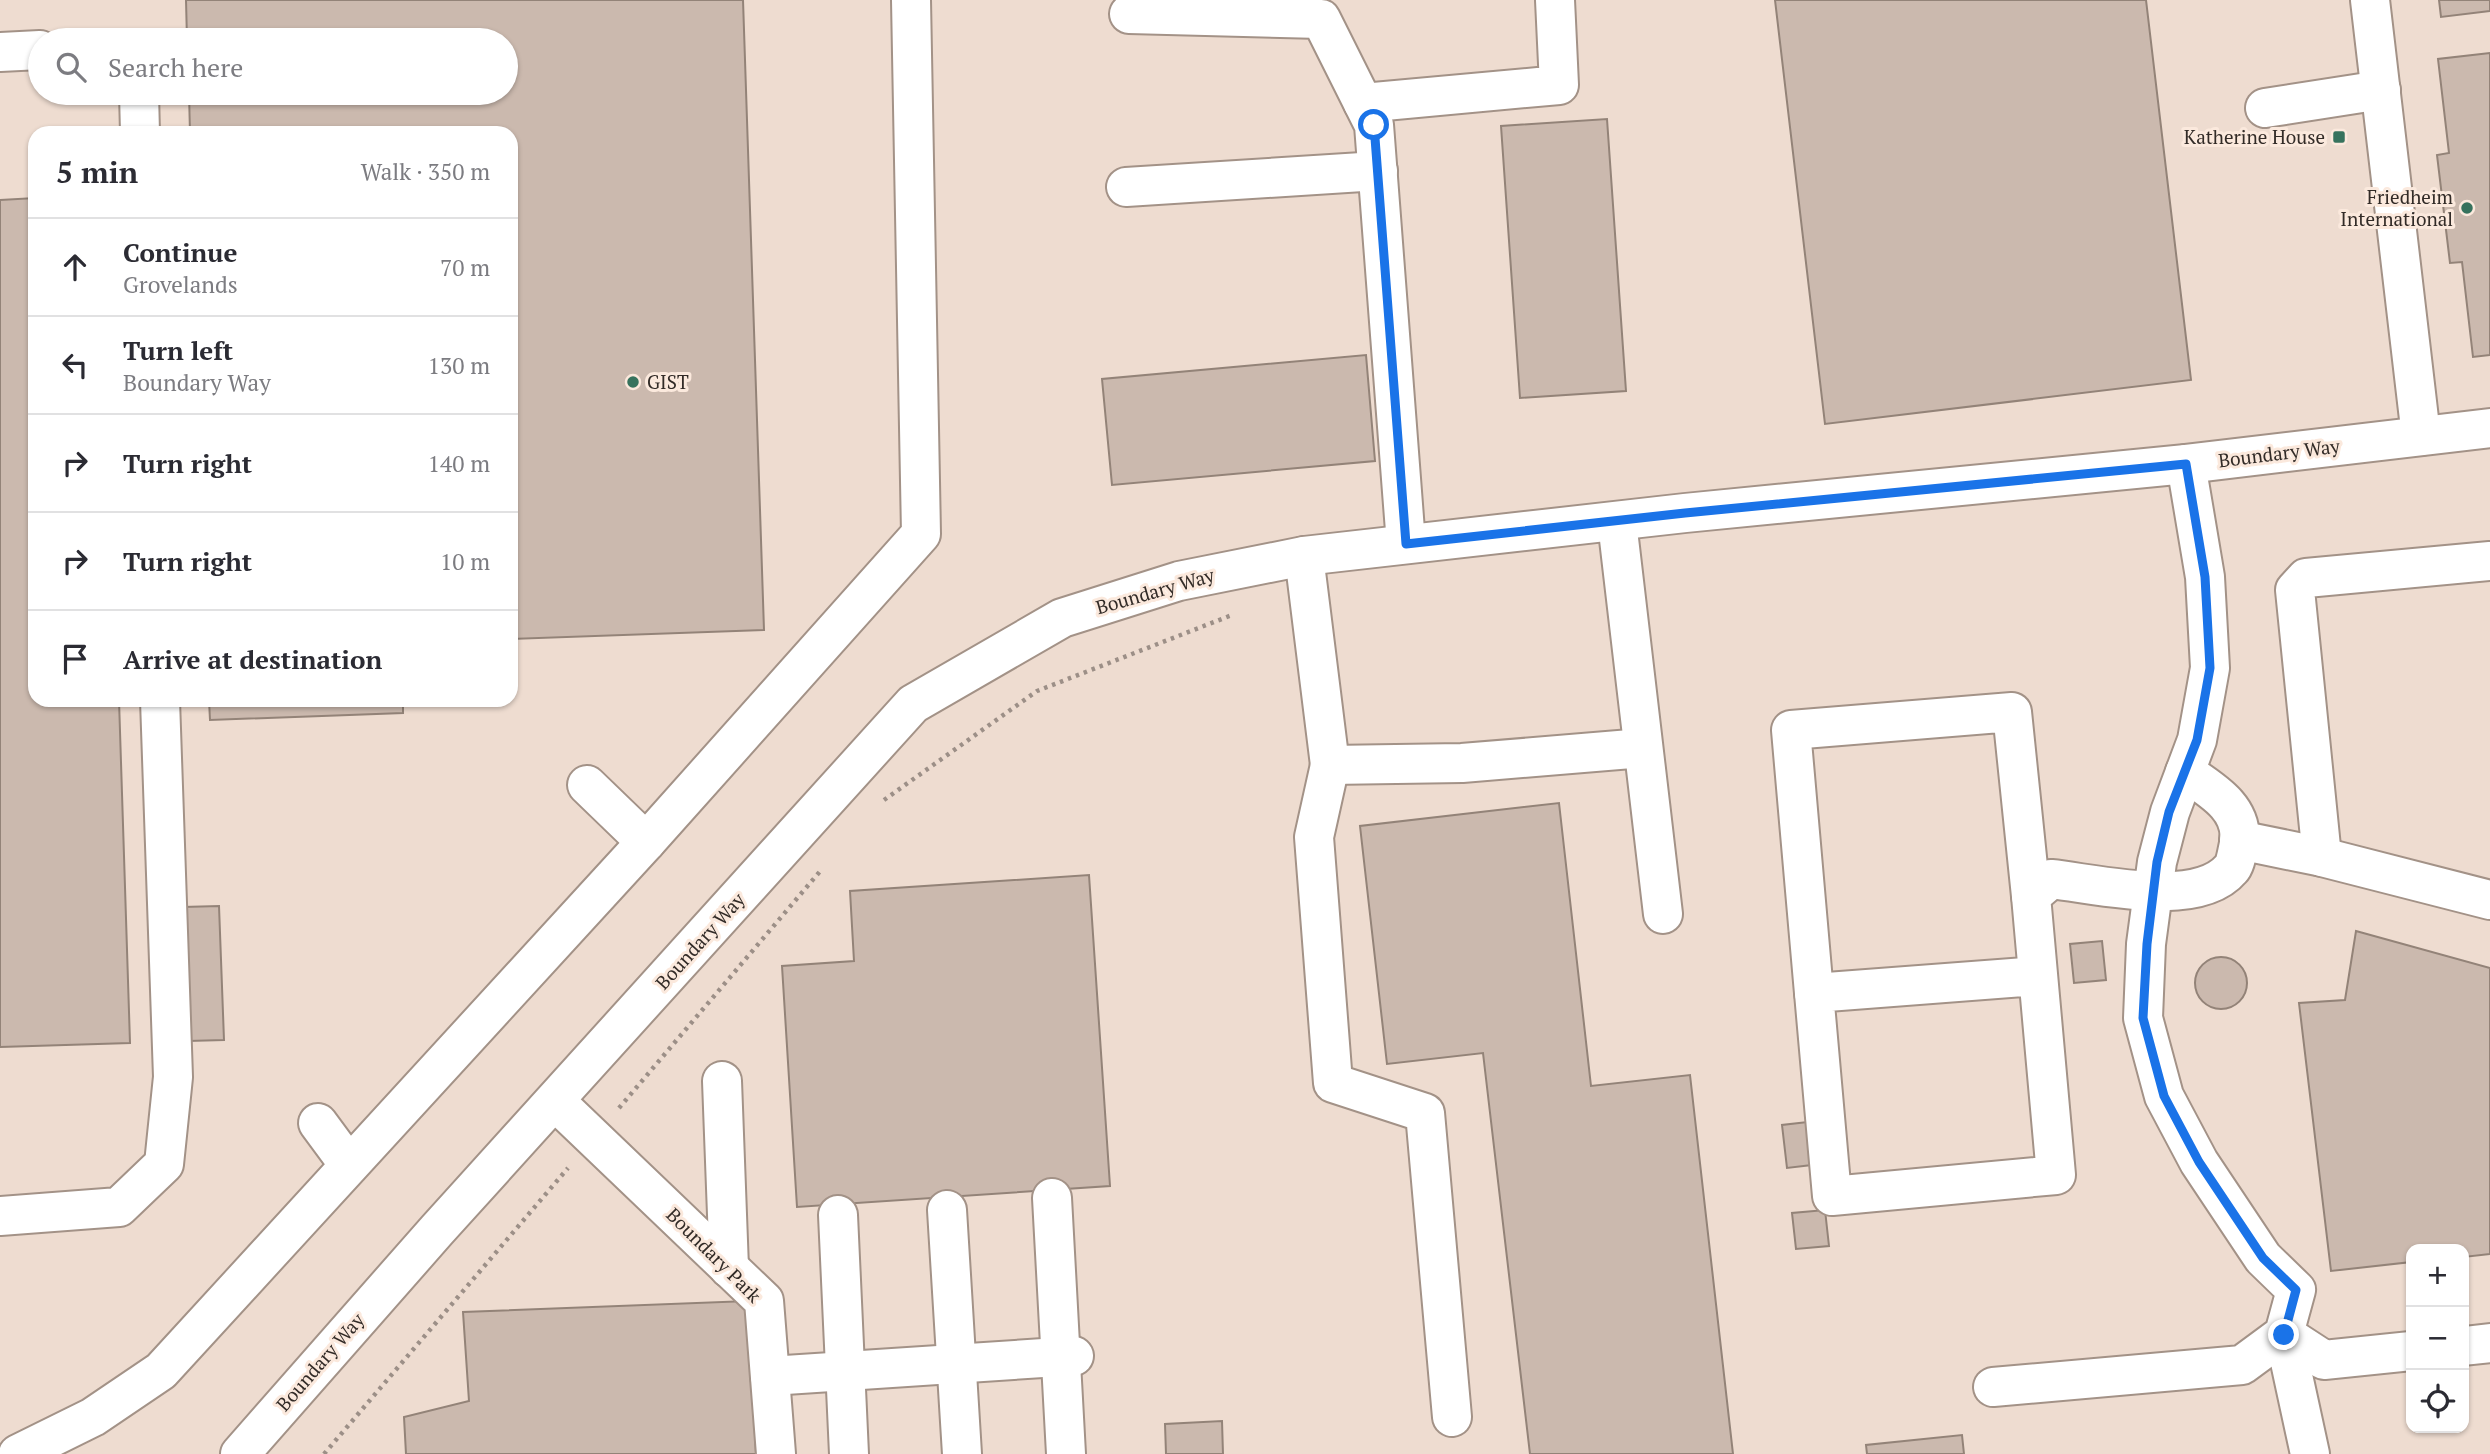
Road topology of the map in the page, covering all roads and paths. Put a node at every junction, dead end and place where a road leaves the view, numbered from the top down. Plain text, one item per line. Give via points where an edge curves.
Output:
1 (911, 0) edge
2 (1555, 0) edge
3 (2370, 0) edge
4 (1129, 14) dead end
5 (28, 51) edge
6 (0, 52) edge
7 (2381, 90) junction
8 (1363, 103) junction
9 (139, 105) edge
10 (2265, 108) dead end
11 (140, 126) edge
12 (1378, 171) junction
13 (1126, 187) dead end
14 (2490, 428) edge
15 (2421, 436) junction
16 (2186, 464) junction
17 (1617, 522) junction
18 (1406, 544) junction
19 (1304, 556) junction
20 (2490, 561) edge
21 (1243, 610) dead end
22 (160, 707) edge
23 (1643, 748) junction
24 (1330, 765) junction
25 (2185, 772) junction
26 (587, 785) dead end
27 (877, 806) dead end
28 (2239, 840) junction
29 (646, 842) junction
30 (2322, 857) junction
31 (823, 868) dead end
32 (2152, 890) junction
33 (2031, 896) junction
34 (2490, 900) edge
35 (1663, 914) dead end
36 (2038, 976) junction
37 (1814, 993) junction
38 (722, 1081) dead end
39 (556, 1102) junction
40 (318, 1123) dead end
41 (594, 1138) junction
42 (349, 1165) junction
43 (1052, 1198) dead end
44 (947, 1210) dead end
45 (838, 1214) dead end
46 (0, 1216) edge
47 (729, 1268) junction
48 (2284, 1335) junction
49 (2490, 1343) edge
50 (2469, 1345) edge
51 (2406, 1352) edge
52 (1068, 1357) junction
53 (957, 1364) junction
54 (845, 1372) junction
55 (770, 1376) junction
56 (1993, 1387) dead end
57 (1452, 1417) dead end
58 (18, 1454) edge
59 (240, 1454) edge
60 (324, 1454) edge
61 (776, 1454) edge
62 (849, 1454) edge
63 (962, 1454) edge
64 (1066, 1454) edge
65 (2310, 1454) edge

1 - 29 street via 921,534
2 - 8 street via 1559,85
3 - 7 street
4 - 8 street via 1321,19
5 - 6 street
7 - 10 street
7 - 15 street
8 - 12 street via 1374,125
9 - 11 street
12 - 13 street
12 - 18 street
14 - 15 street, Boundary Way
15 - 16 street, Boundary Way
16 - 17 street, Boundary Way
16 - 25 street via 2205,577 2210,668 2197,740
17 - 18 street, Boundary Way
17 - 23 street
18 - 19 street, Boundary Way
19 - 24 street
19 - 39 street, Boundary Way via 1179,581 1062,618 913,704
20 - 30 street via 2306,578 2297,584
21 - 27 path via 1037,691
22 - 46 street via 173,1077 164,1164 119,1207
23 - 24 street via 1462,763
23 - 35 street
24 - 57 street via 1314,837 1333,1083 1425,1112
25 - 28 street via 2216,793 2236,815
25 - 32 street via 2169,812
26 - 29 street
28 - 30 street
28 - 32 street via 2233,868 2209,887
29 - 42 street
30 - 34 street
31 - 41 path
32 - 33 street via 2051,879
32 - 48 street via 2143,1018 2164,1096 2199,1162 2263,1258 2296,1290
33 - 36 street
33 - 37 street via 2012,712 1791,730
36 - 37 street
36 - 37 street via 2056,1175 1832,1196
38 - 47 street
39 - 41 street, Boundary Park
39 - 59 street, Boundary Way
40 - 42 street
41 - 47 street, Boundary Park
41 - 60 path
42 - 58 street via 161,1371 93,1417
43 - 52 street
44 - 53 street
45 - 54 street
47 - 55 street, Boundary Park via 764,1301
48 - 51 street via 2324,1360
48 - 56 street via 2242,1365
48 - 65 street
49 - 50 street
52 - 53 street
52 - 64 street
53 - 54 street
53 - 63 street
54 - 55 street
54 - 62 street
55 - 61 street, Boundary Park

